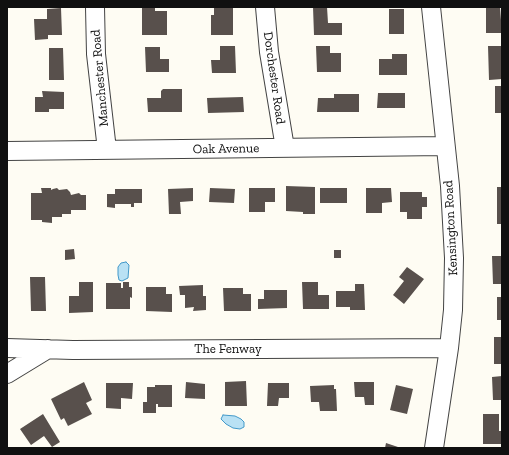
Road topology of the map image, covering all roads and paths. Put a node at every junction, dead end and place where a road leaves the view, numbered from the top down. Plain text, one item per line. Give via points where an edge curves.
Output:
1 (95, 7) edge
2 (265, 7) edge
3 (431, 7) edge
4 (445, 146) junction
5 (285, 148) junction
6 (7, 150) edge
7 (106, 150) junction
8 (7, 348) edge
9 (449, 348) junction
10 (48, 349) junction
11 (7, 374) edge
12 (434, 448) edge

1 - 7 street, Manchester Road via 96,54
2 - 5 street, Dorchester Road via 269,52
3 - 4 street, Kensington Road
4 - 5 street, Oak Avenue
4 - 9 street, Kensington Road via 454,258
5 - 7 street, Oak Avenue
6 - 7 street, Oak Avenue
8 - 10 street, The Fenway
9 - 10 street, The Fenway
9 - 12 street, Kensington Road
10 - 11 street

